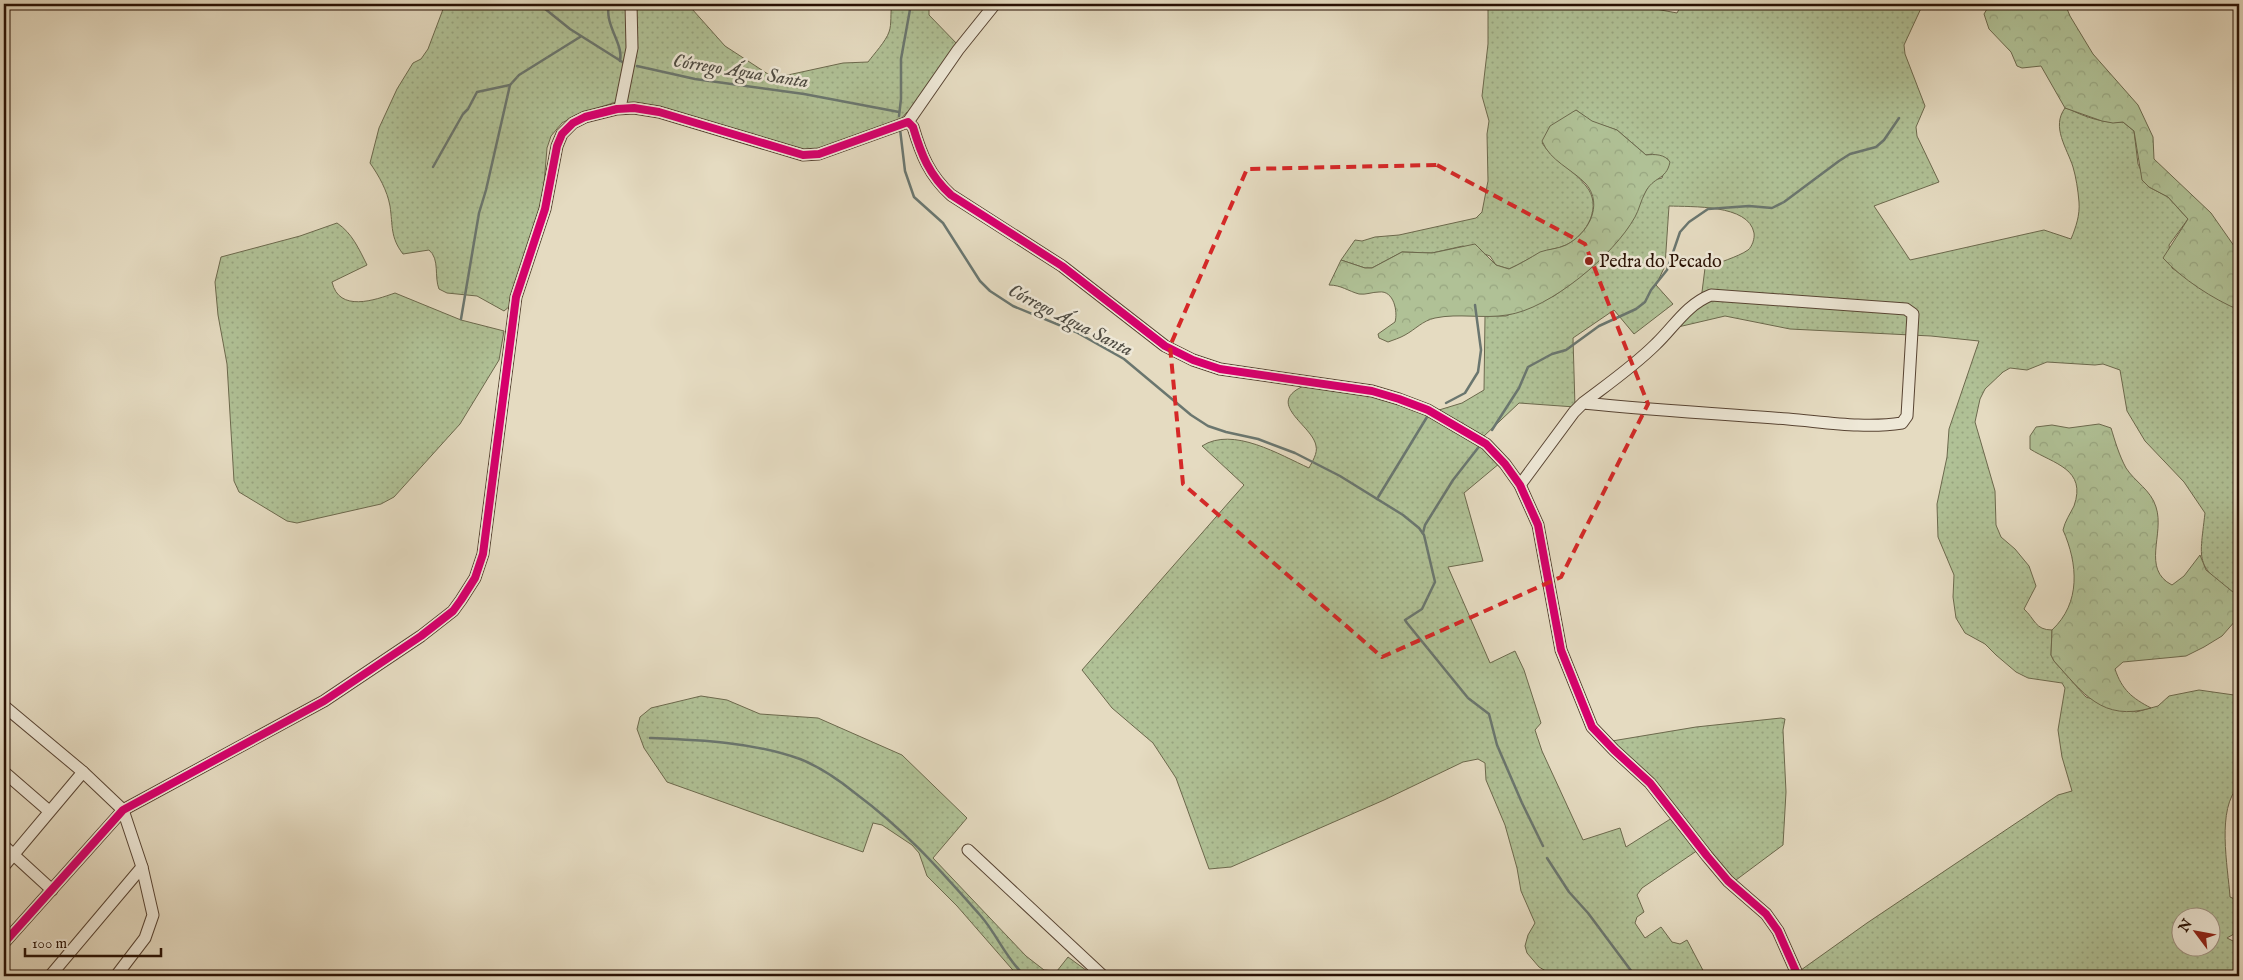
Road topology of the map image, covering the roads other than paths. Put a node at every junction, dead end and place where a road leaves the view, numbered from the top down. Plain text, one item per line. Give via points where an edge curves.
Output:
1 (631, 4) edge
2 (995, 4) edge
3 (620, 108) junction
4 (908, 122) junction
5 (1583, 404) junction
6 (1520, 485) junction
7 (4, 706) edge
8 (4, 772) edge
9 (83, 772) junction
10 (123, 810) junction
11 (49, 811) junction
12 (4, 846) edge
13 (968, 850) dead end
14 (13, 854) junction
15 (4, 866) edge
16 (142, 867) junction
17 (52, 890) junction
18 (4, 943) edge
19 (50, 976) edge
20 (116, 976) edge
21 (1103, 976) edge
22 (1798, 976) edge

1 - 3 street via 633,38
2 - 4 street
3 - 4 street via 659,112 802,155 828,152
3 - 10 street via 578,120 559,140 547,202 516,297 483,554 475,578 462,600 422,636 324,701
4 - 6 street via 926,166 951,195 1062,266 1164,346 1220,369 1400,399 1428,410 1486,444
5 - 5 street via 1692,414 1888,425 1902,423 1907,416 1913,314 1906,309 1711,295 1694,303 1657,344
5 - 6 street
6 - 22 street via 1541,535 1561,650 1592,727 1650,783 1728,881 1766,914 1778,931
7 - 9 street
8 - 11 street
9 - 10 street
9 - 11 street
10 - 16 street
10 - 17 street
11 - 14 street
12 - 14 street
13 - 21 street
14 - 15 street
14 - 17 street
16 - 19 street
16 - 20 street via 152,920 145,938
17 - 18 street

